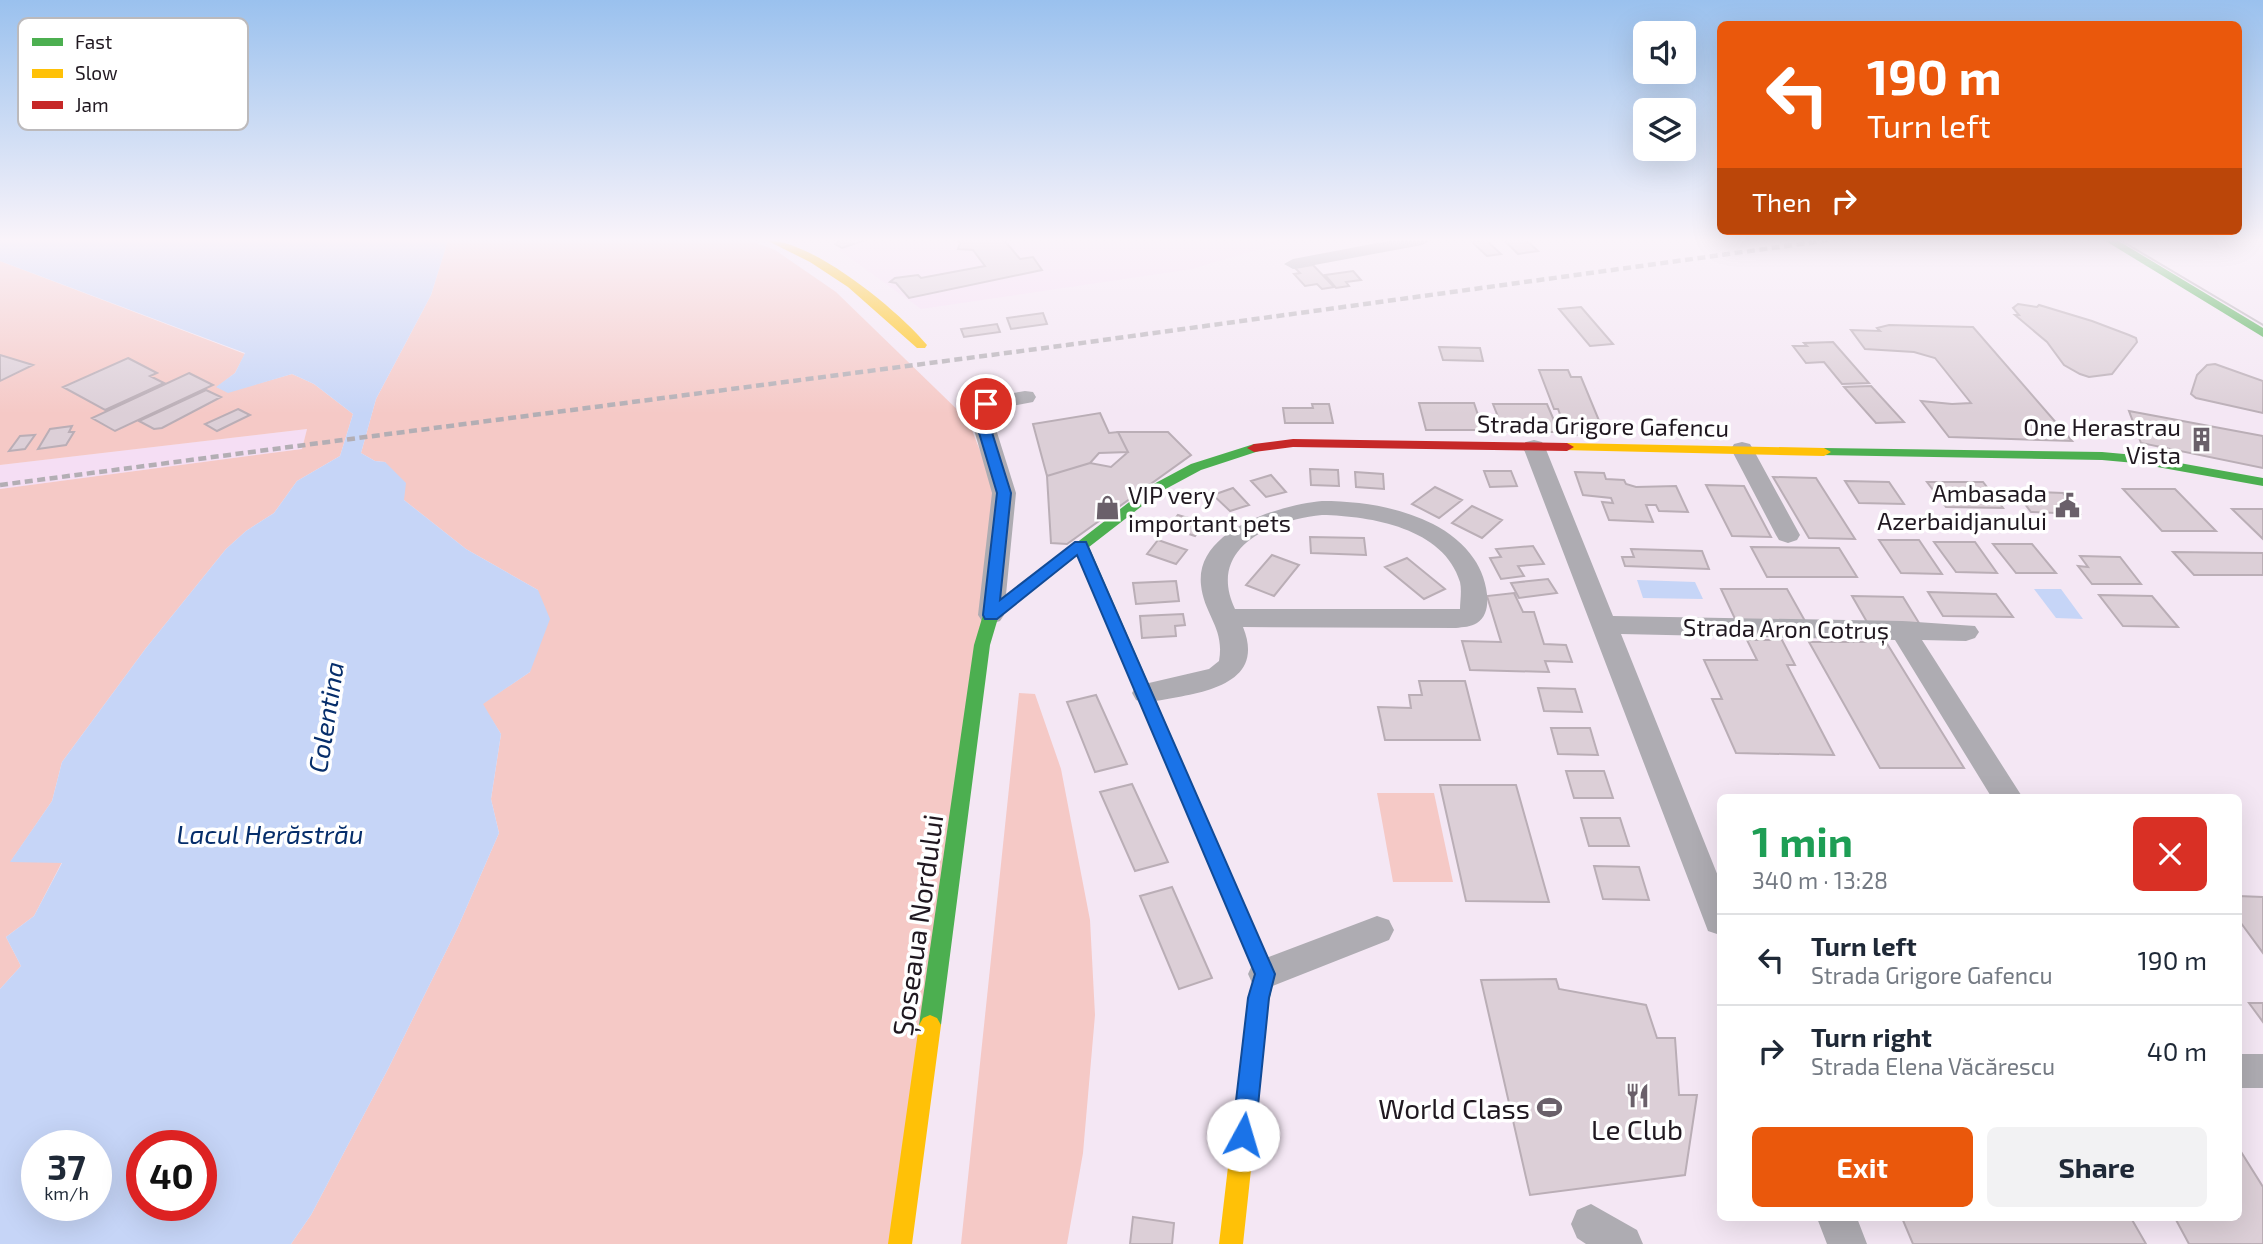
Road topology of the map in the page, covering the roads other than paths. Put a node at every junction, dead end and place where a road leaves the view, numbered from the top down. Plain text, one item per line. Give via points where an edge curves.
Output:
1 (872, 298) edge
2 (2205, 298) edge
3 (2263, 333) edge
4 (921, 345) dead end
5 (1025, 397) dead end
6 (1534, 447) junction
7 (1742, 449) junction
8 (2263, 482) edge
9 (1788, 535) dead end
10 (1081, 545) junction
11 (991, 615) junction
12 (1225, 618) junction
13 (1605, 625) junction
14 (1902, 630) junction
15 (1966, 632) dead end
16 (1146, 693) junction
17 (2005, 794) edge
18 (1717, 913) edge
19 (1377, 930) dead end
20 (1265, 974) junction
21 (2242, 1071) edge
22 (2263, 1071) edge
23 (1838, 1221) edge
24 (900, 1244) edge
25 (1231, 1244) edge
26 (1847, 1244) edge

1 - 4 street
2 - 3 street
5 - 11 street via 986,404 983,412 1004,493
6 - 7 street, Strada Grigore Gafencu
6 - 10 street, Strada Grigore Gafencu via 1262,446 1196,467 1155,489
6 - 13 street
7 - 8 street, Strada Grigore Gafencu via 2102,456
7 - 9 street
10 - 11 street, Strada Grigore Gafencu
10 - 16 street
11 - 24 street, Șoseaua Nordului via 982,645
12 - 12 street via 1214,588 1215,568 1226,549 1266,521 1294,512 1348,509 1378,513 1430,531 1461,558 1474,588 1473,612 1467,618
12 - 16 street via 1233,634 1232,666 1217,677
13 - 14 street, Strada Aron Cotruș
13 - 18 street
14 - 15 street, Strada Aron Cotruș
14 - 17 street
16 - 20 street
19 - 20 street
20 - 25 street
21 - 22 street
23 - 26 street

